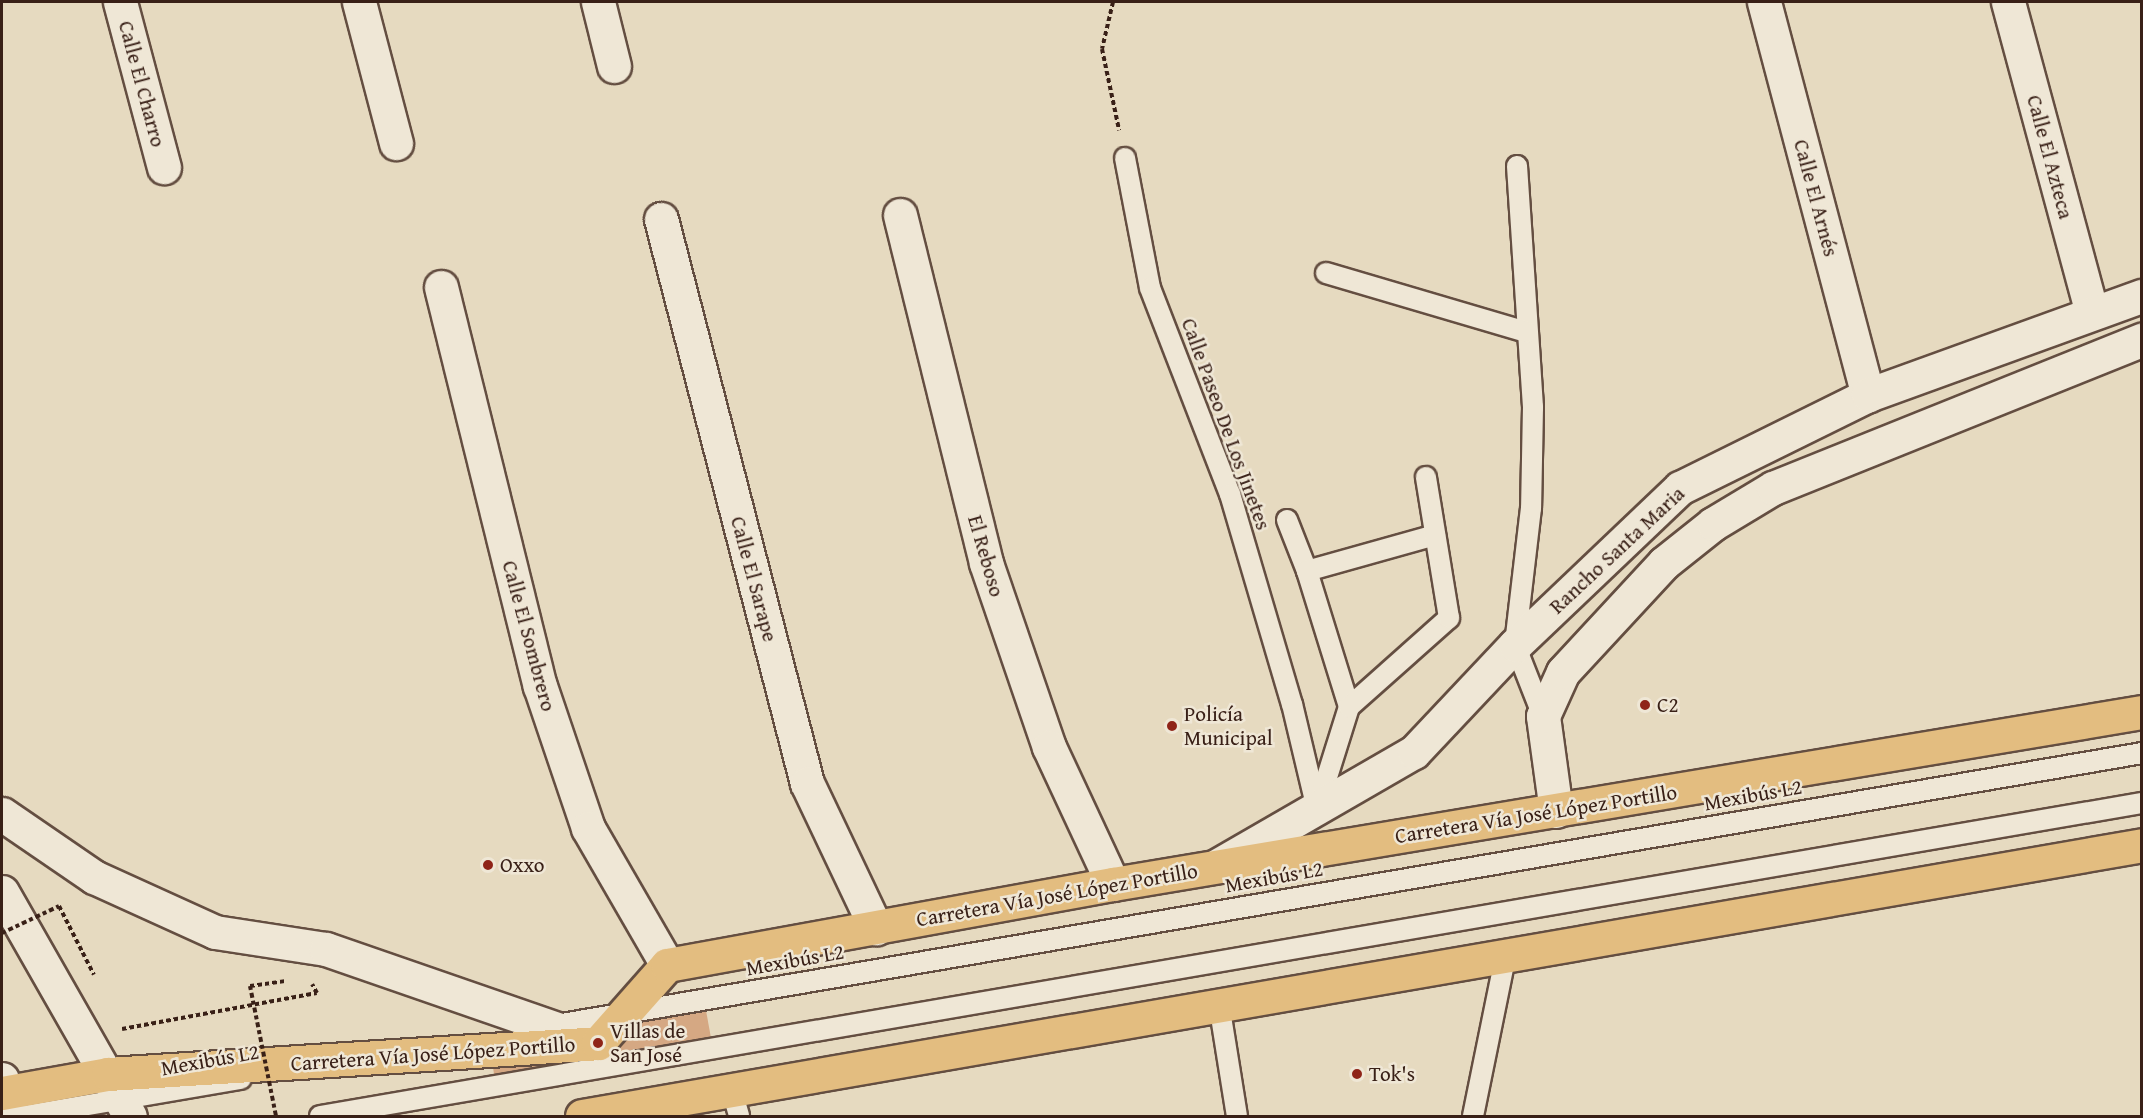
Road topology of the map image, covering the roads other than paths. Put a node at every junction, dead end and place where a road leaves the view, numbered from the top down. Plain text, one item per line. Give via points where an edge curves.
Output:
1 (120, 2) edge
2 (359, 2) edge
3 (598, 2) edge
4 (1764, 2) edge
5 (2008, 2) edge
6 (614, 66) dead end
7 (396, 143) dead end
8 (1125, 159) road end
9 (1517, 166) dead end
10 (164, 167) dead end
11 (900, 215) dead end
12 (661, 219) dead end
13 (1326, 273) dead end
14 (441, 287) dead end
15 (2142, 296) edge
16 (2092, 313) junction
17 (1527, 332) junction
18 (2142, 340) edge
19 (1868, 395) junction
20 (1426, 477) dead end
21 (1287, 520) dead end
22 (1435, 535) junction
23 (1307, 571) junction
24 (1515, 645) junction
25 (1349, 707) junction
26 (2142, 712) edge
27 (1543, 716) junction
28 (2142, 753) edge
29 (2142, 803) edge
30 (1317, 809) junction
31 (1556, 811) junction
32 (2, 814) edge
33 (2142, 845) edge
34 (1215, 867) junction
35 (1113, 884) junction
36 (2, 892) edge
37 (876, 928) junction
38 (1506, 954) junction
39 (668, 965) junction
40 (1219, 1004) junction
41 (598, 1043) junction
42 (120, 1097) edge
43 (10, 1099) edge
44 (736, 1104) edge
45 (321, 1116) edge
46 (582, 1116) edge
47 (1237, 1116) edge
48 (1473, 1116) edge

1 - 10 street, Calle El Charro
2 - 7 street
3 - 6 street
4 - 19 street, Calle El Arnés
5 - 16 street, Calle El Azteca
8 - 30 lane, Calle Paseo De Los Jinetes via 1150,288 1230,494 1292,704
9 - 17 lane
11 - 35 street, El Reboso via 986,563 1049,747
12 - 37 street, Calle El Sarape via 807,783
13 - 17 lane
14 - 39 street, Calle El Sombrero via 544,697 588,828
15 - 16 street, Rancho Santa Maria
16 - 19 street, Rancho Santa Maria
17 - 24 lane via 1533,407 1531,508
18 - 27 street, Rancho Santa Maria via 1773,488 1713,524 1664,563 1563,672
19 - 24 street, Rancho Santa Maria via 1680,488
20 - 22 lane
21 - 23 lane
22 - 23 lane
22 - 25 lane via 1449,618
23 - 25 lane
24 - 27 lane
24 - 30 street, Rancho Santa Maria via 1414,752
25 - 30 lane
26 - 31 main road, Carretera Vía José López Portillo
27 - 31 street
28 - 42 lane, Mexibús L2
29 - 45 lane
30 - 34 street, Rancho Santa Maria
31 - 34 main road, Carretera Vía José López Portillo
32 - 41 street via 94,877 215,932 326,949
33 - 38 main road
34 - 35 main road, Carretera Vía José López Portillo
35 - 37 main road, Carretera Vía José López Portillo
36 - 42 street
37 - 39 main road, Carretera Vía José López Portillo
38 - 40 main road
38 - 48 lane
39 - 41 main road, Carretera Vía José López Portillo
40 - 44 main road
40 - 47 lane
41 - 42 main road, Carretera Vía José López Portillo
42 - 43 main road, Carretera Vía José López Portillo
44 - 46 main road

